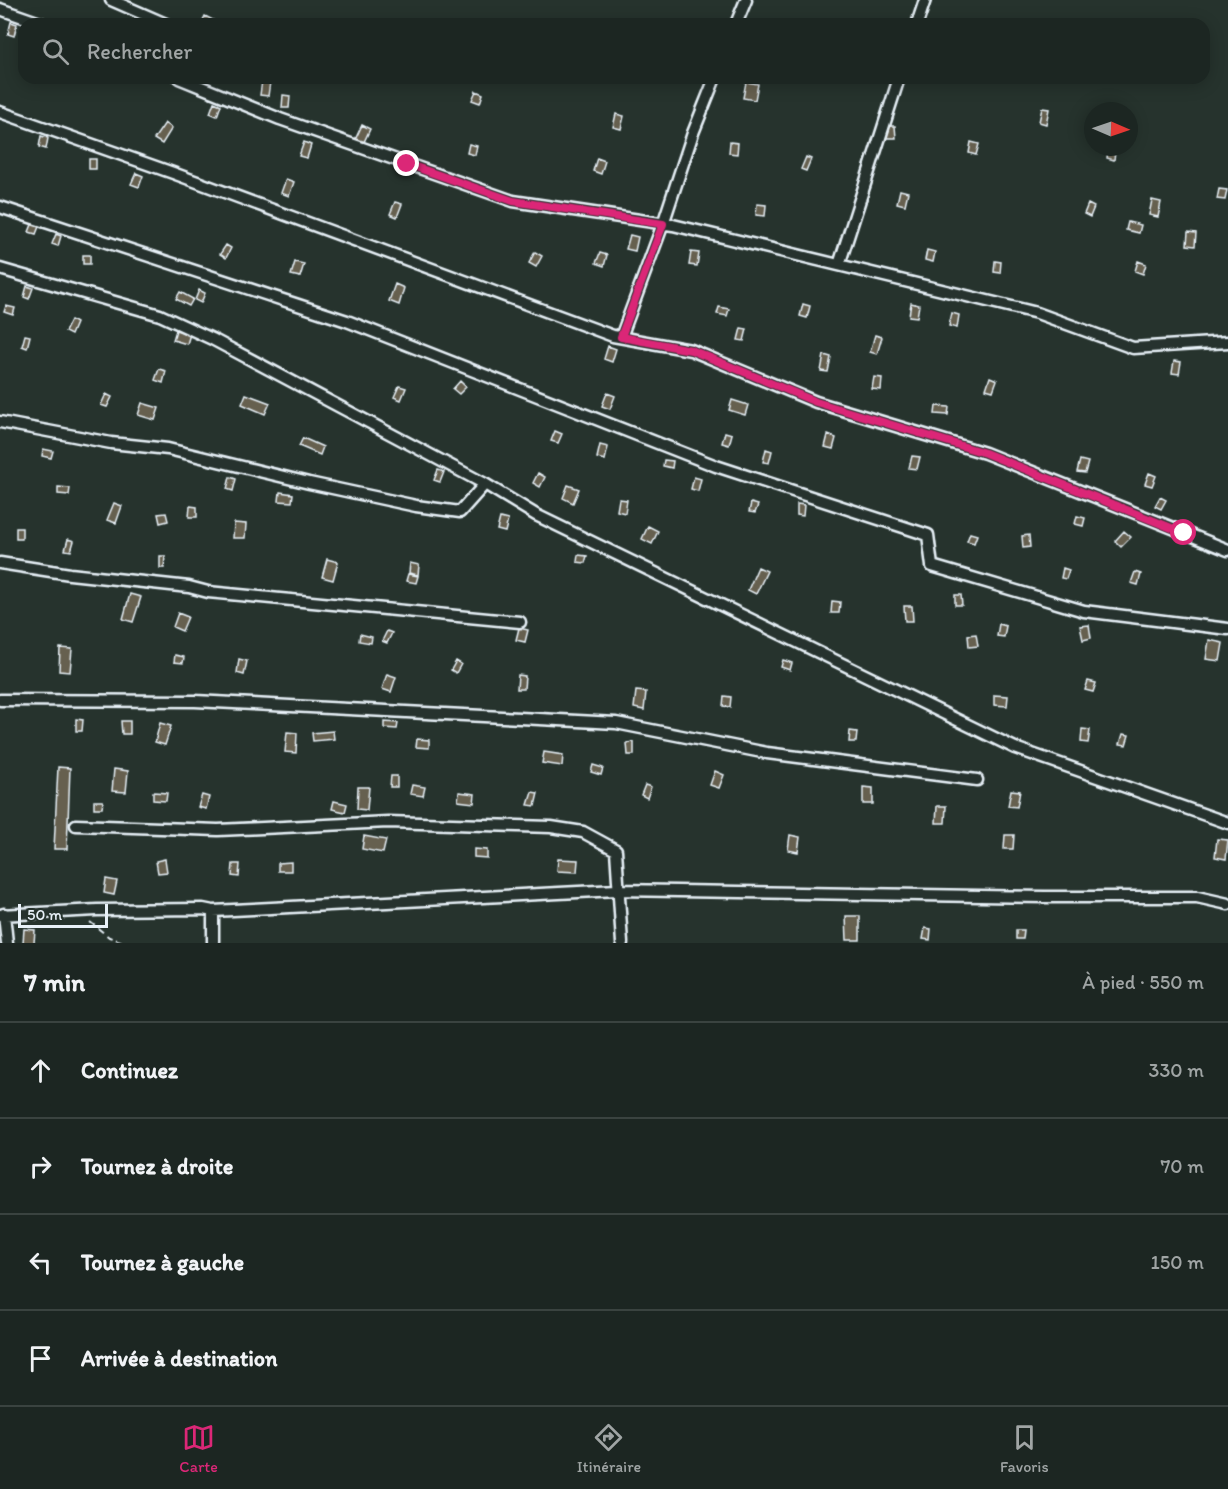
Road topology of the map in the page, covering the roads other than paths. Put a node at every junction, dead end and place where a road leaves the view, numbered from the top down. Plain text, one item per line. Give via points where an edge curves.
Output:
1 (111, 0) edge
2 (746, 0) edge
3 (925, 0) edge
4 (0, 9) edge
5 (26, 18) edge
6 (152, 18) edge
7 (738, 18) edge
8 (919, 18) edge
9 (194, 84) edge
10 (713, 84) edge
11 (897, 84) edge
12 (0, 112) edge
13 (0, 207) edge
14 (663, 224) junction
15 (839, 265) junction
16 (0, 268) edge
17 (621, 337) junction
18 (1228, 342) edge
19 (0, 422) edge
20 (485, 484) junction
21 (1228, 550) edge
22 (0, 563) edge
23 (520, 622) dead end
24 (1228, 629) edge
25 (0, 700) edge
26 (977, 780) dead end
27 (1228, 823) edge
28 (76, 825) dead end
29 (618, 890) junction
30 (1228, 904) edge
31 (213, 911) junction
32 (2, 914) edge
33 (7, 943) edge
34 (213, 943) edge
35 (622, 943) edge

1 - 6 street
2 - 7 street
3 - 8 street
4 - 5 street
9 - 14 street via 280,119 513,201
10 - 14 street
11 - 15 street
12 - 17 street
13 - 24 street via 347,321 716,466 928,535 932,566 1084,611
14 - 15 street
14 - 17 street
15 - 18 street via 1037,313 1133,348
16 - 20 street via 160,315
17 - 21 street via 691,350 816,402 985,453
19 - 20 street via 111,443 168,449 417,506 460,512
20 - 27 street via 536,515 1015,748
22 - 23 street via 208,592
25 - 26 street via 195,701 616,723 767,753
28 - 29 street via 218,830 387,822 551,827 583,832 616,850
29 - 30 street via 1197,897
29 - 31 street
29 - 35 street
31 - 32 street
31 - 34 street
32 - 33 street

